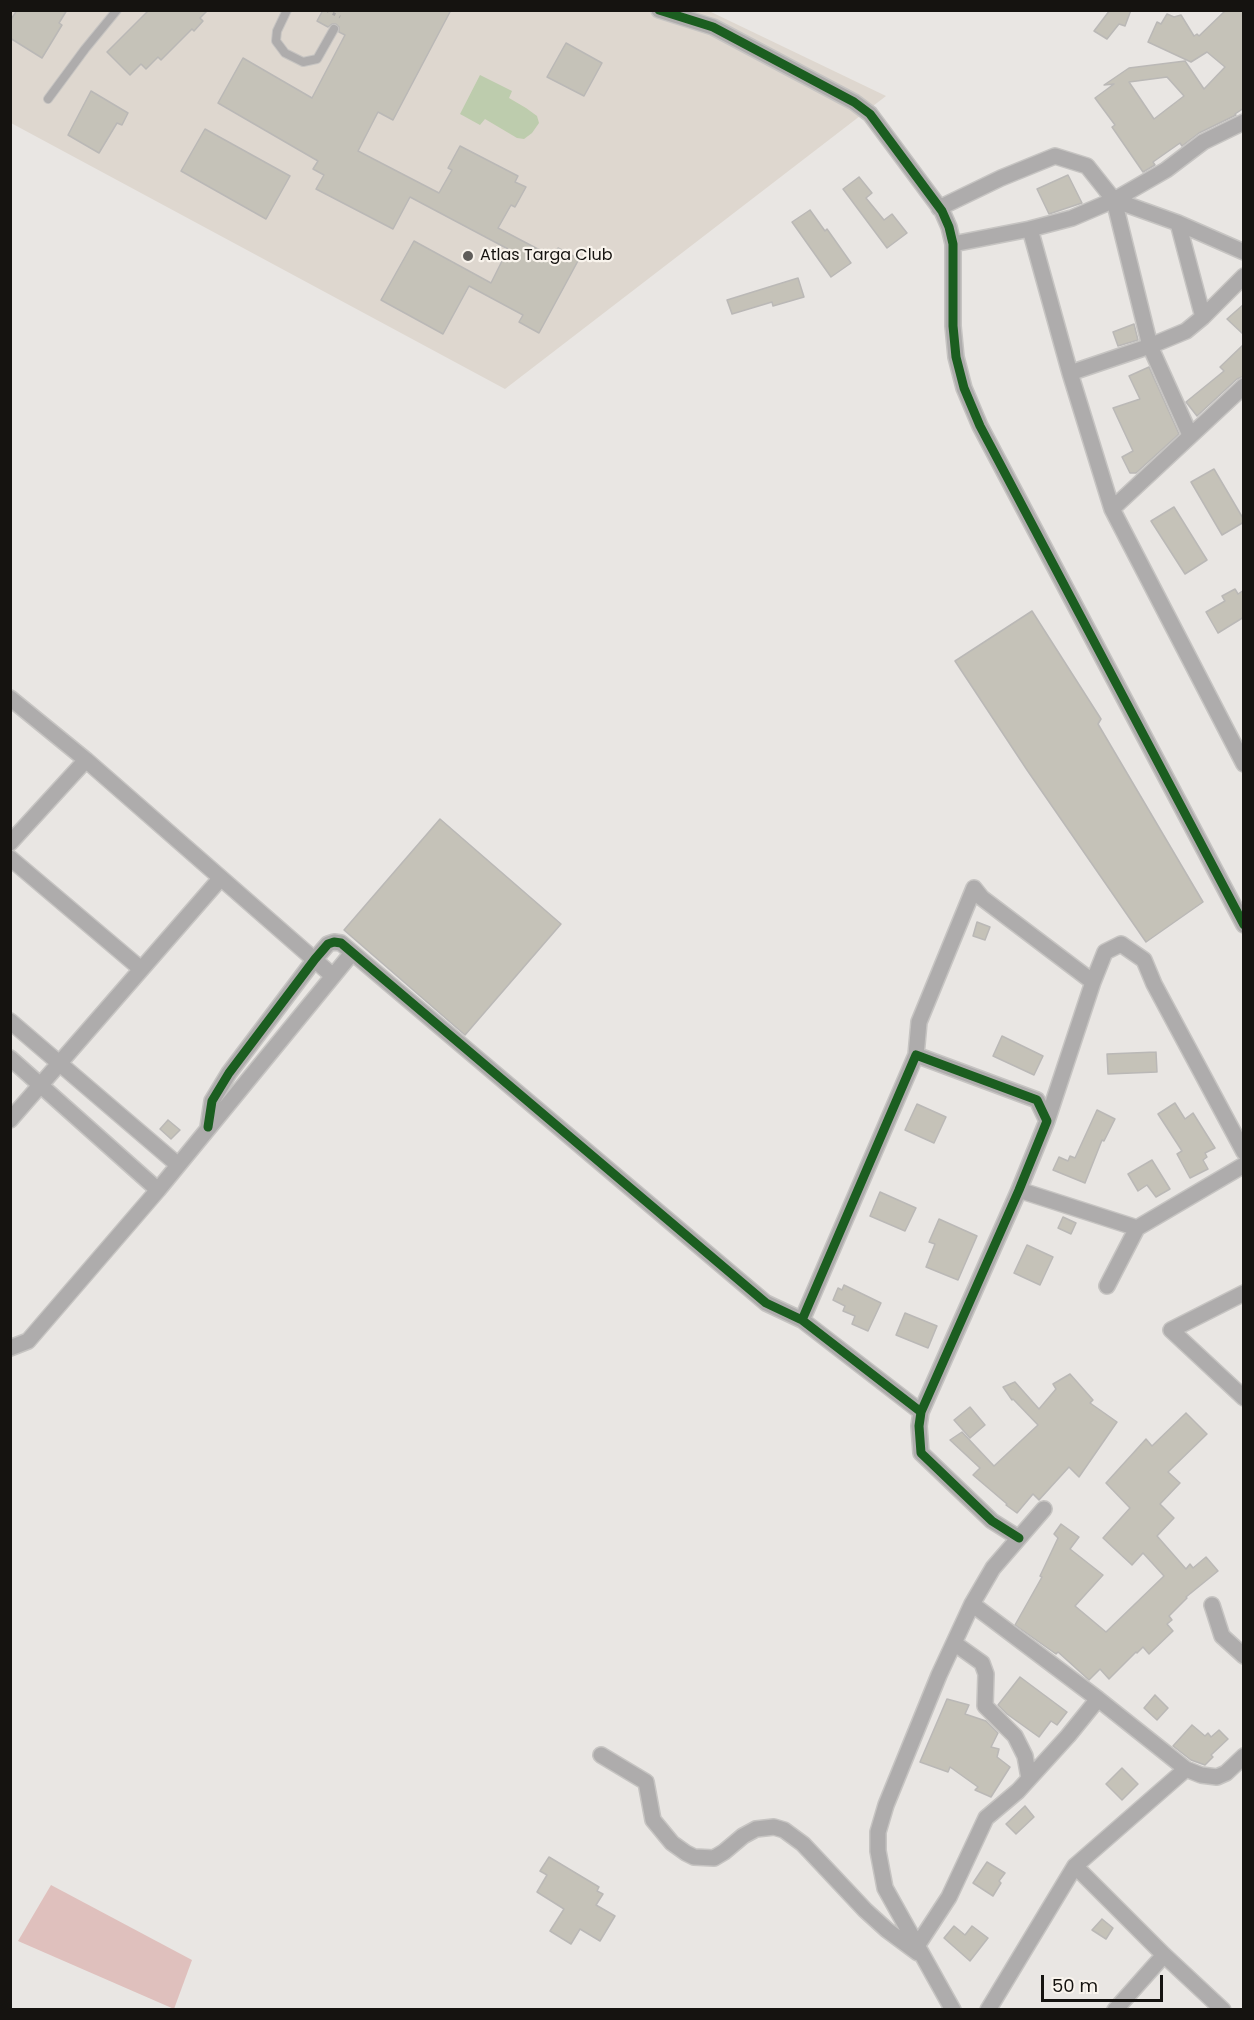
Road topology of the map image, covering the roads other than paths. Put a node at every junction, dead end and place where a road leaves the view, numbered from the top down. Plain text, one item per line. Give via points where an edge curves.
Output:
1 (117, 10) edge
2 (287, 10) edge
3 (659, 10) edge
4 (334, 29) dead end
5 (48, 99) dead end
6 (1244, 122) edge
7 (1114, 200) junction
8 (939, 208) junction
9 (1178, 223) junction
10 (1030, 229) junction
11 (953, 244) junction
12 (1244, 252) edge
13 (1244, 276) edge
14 (1203, 317) junction
15 (1150, 346) junction
16 (1070, 373) junction
17 (1244, 386) edge
18 (1190, 435) junction
19 (1112, 508) junction
20 (10, 698) edge
21 (86, 760) junction
22 (1244, 764) edge
23 (10, 843) edge
24 (10, 858) edge
25 (220, 879) junction
26 (1244, 925) edge
27 (352, 953) junction
28 (315, 959) junction
29 (141, 969) junction
30 (333, 976) junction
31 (1093, 982) junction
32 (10, 1021) edge
33 (916, 1055) junction
34 (10, 1058) edge
35 (60, 1062) junction
36 (41, 1084) junction
37 (10, 1120) edge
38 (1047, 1121) junction
39 (208, 1127) junction
40 (1244, 1152) edge
41 (177, 1164) junction
42 (1244, 1165) edge
43 (158, 1190) junction
44 (1019, 1190) junction
45 (1137, 1228) junction
46 (1107, 1286) dead end
47 (1244, 1293) edge
48 (802, 1320) junction
49 (10, 1348) edge
50 (1244, 1398) edge
51 (921, 1412) junction
52 (1044, 1509) dead end
53 (1019, 1538) junction
54 (972, 1604) junction
55 (1212, 1605) dead end
56 (954, 1643) junction
57 (1244, 1656) edge
58 (1098, 1699) junction
59 (601, 1755) dead end
60 (1241, 1764) edge
61 (1186, 1769) junction
62 (1029, 1778) junction
63 (1075, 1866) junction
64 (920, 1951) junction
65 (1164, 1955) junction
66 (953, 2010) edge
67 (988, 2010) edge
68 (1115, 2010) edge
69 (1223, 2010) edge

1 - 5 lane
2 - 4 lane via 276,41 285,53 303,62 317,59
3 - 8 street via 713,27 854,102 870,114
6 - 7 street via 1203,142 1166,170
7 - 8 street via 1087,166 1055,156
7 - 9 street
7 - 10 street via 1072,218
7 - 15 street
8 - 11 street
9 - 12 street
9 - 14 street
10 - 11 street
10 - 16 street
11 - 26 street via 956,357 980,426
13 - 14 street
14 - 15 street via 1186,331
15 - 16 street
15 - 18 street
16 - 19 street
17 - 18 street
18 - 19 street
19 - 22 street
20 - 21 street
21 - 23 street
21 - 25 street
24 - 29 street
25 - 28 street
25 - 29 street
27 - 28 street via 341,943 333,942
27 - 30 street
27 - 48 street via 766,1303
28 - 30 street
28 - 39 street via 229,1073 212,1101
29 - 35 street
30 - 39 street
31 - 33 street via 974,888 919,1022
31 - 38 street
31 - 40 street via 1105,952 1121,944 1144,960
32 - 35 street
33 - 38 street via 1037,1100
33 - 48 street
34 - 36 street
35 - 36 street
35 - 41 street
36 - 37 street
36 - 43 street
38 - 44 street
39 - 41 street
41 - 43 street
42 - 45 street
43 - 49 street via 27,1341
44 - 45 street
44 - 51 street
45 - 46 street
47 - 50 street via 1171,1330
48 - 51 street
51 - 53 street via 921,1453 992,1521
52 - 53 street
53 - 54 street via 993,1568
54 - 56 street
54 - 58 street
55 - 57 street via 1222,1636
56 - 62 street via 982,1663 986,1674 985,1706 1015,1736
56 - 64 street via 878,1832 885,1888
58 - 61 street
58 - 62 street
59 - 64 street via 646,1782 653,1820 686,1853 714,1858 756,1829 784,1830 803,1844 887,1930
60 - 61 street via 1217,1777
61 - 63 street
62 - 64 street via 986,1818
63 - 65 street
63 - 67 street
64 - 66 street
65 - 68 street
65 - 69 street

